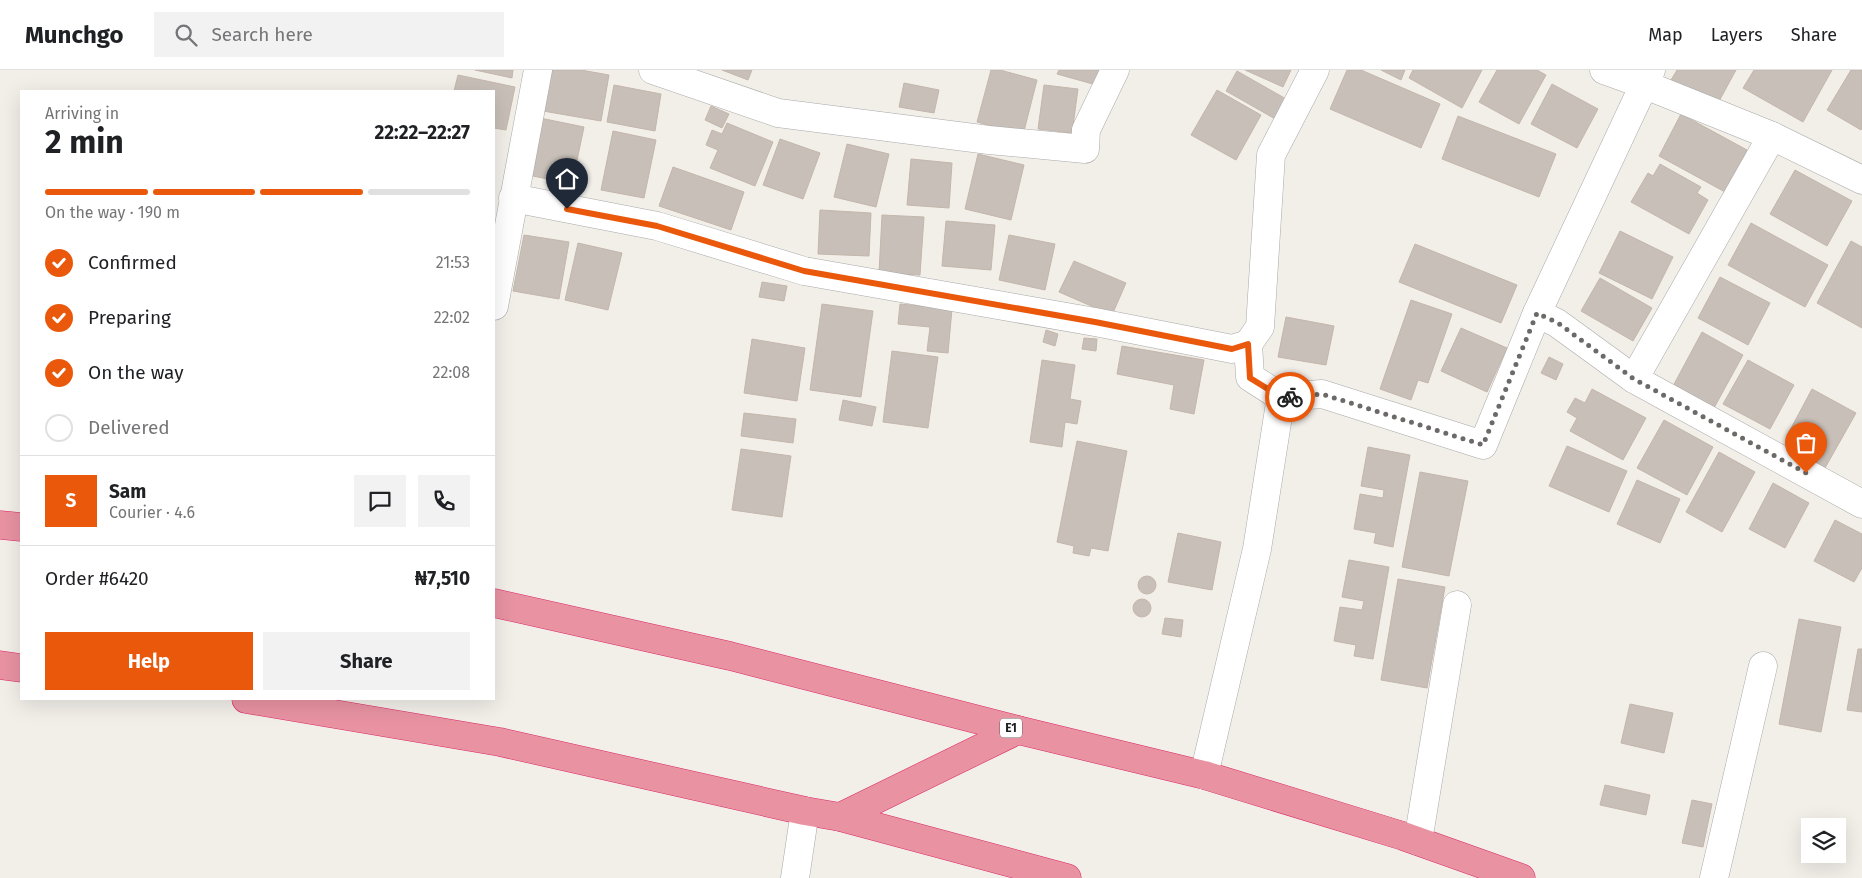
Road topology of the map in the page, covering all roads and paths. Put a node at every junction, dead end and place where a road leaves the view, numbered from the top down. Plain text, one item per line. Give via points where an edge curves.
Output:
1 (538, 70) edge
2 (653, 70) edge
3 (1115, 70) edge
4 (1315, 70) edge
5 (1604, 70) edge
6 (1647, 77) edge
7 (1772, 136) junction
8 (1862, 180) edge
9 (513, 198) junction
10 (495, 300) edge
11 (1537, 313) junction
12 (1248, 344) junction
13 (1634, 379) junction
14 (1281, 397) junction
15 (1862, 504) edge
16 (0, 525) edge
17 (20, 528) edge
18 (495, 603) edge
19 (1457, 604) dead end
20 (0, 665) edge
21 (1764, 666) dead end
22 (20, 668) edge
23 (252, 700) edge
24 (1018, 730) junction
25 (1204, 775) junction
26 (805, 812) junction
27 (840, 817) junction
28 (1418, 841) junction
29 (795, 878) edge
30 (1067, 878) edge
31 (1521, 878) edge
32 (1714, 878) edge

1 - 9 street
2 - 3 street via 778,113 1085,149 1086,130
4 - 12 street via 1271,156 1260,327
5 - 6 street
6 - 7 street
6 - 11 street
7 - 8 street
7 - 13 street
9 - 10 street
9 - 12 street via 657,226 804,271 1232,349
11 - 13 street via 1558,323
11 - 14 street via 1483,445 1322,394
12 - 14 street via 1250,378
13 - 15 street
14 - 25 street via 1256,549
16 - 17 highway
18 - 24 highway, E1 via 730,656
19 - 28 street
20 - 22 highway
21 - 32 street
23 - 26 highway via 500,742
24 - 25 highway, E1
24 - 27 highway
25 - 28 highway, E1
26 - 27 highway
26 - 29 street
27 - 30 highway
28 - 31 highway, E1

